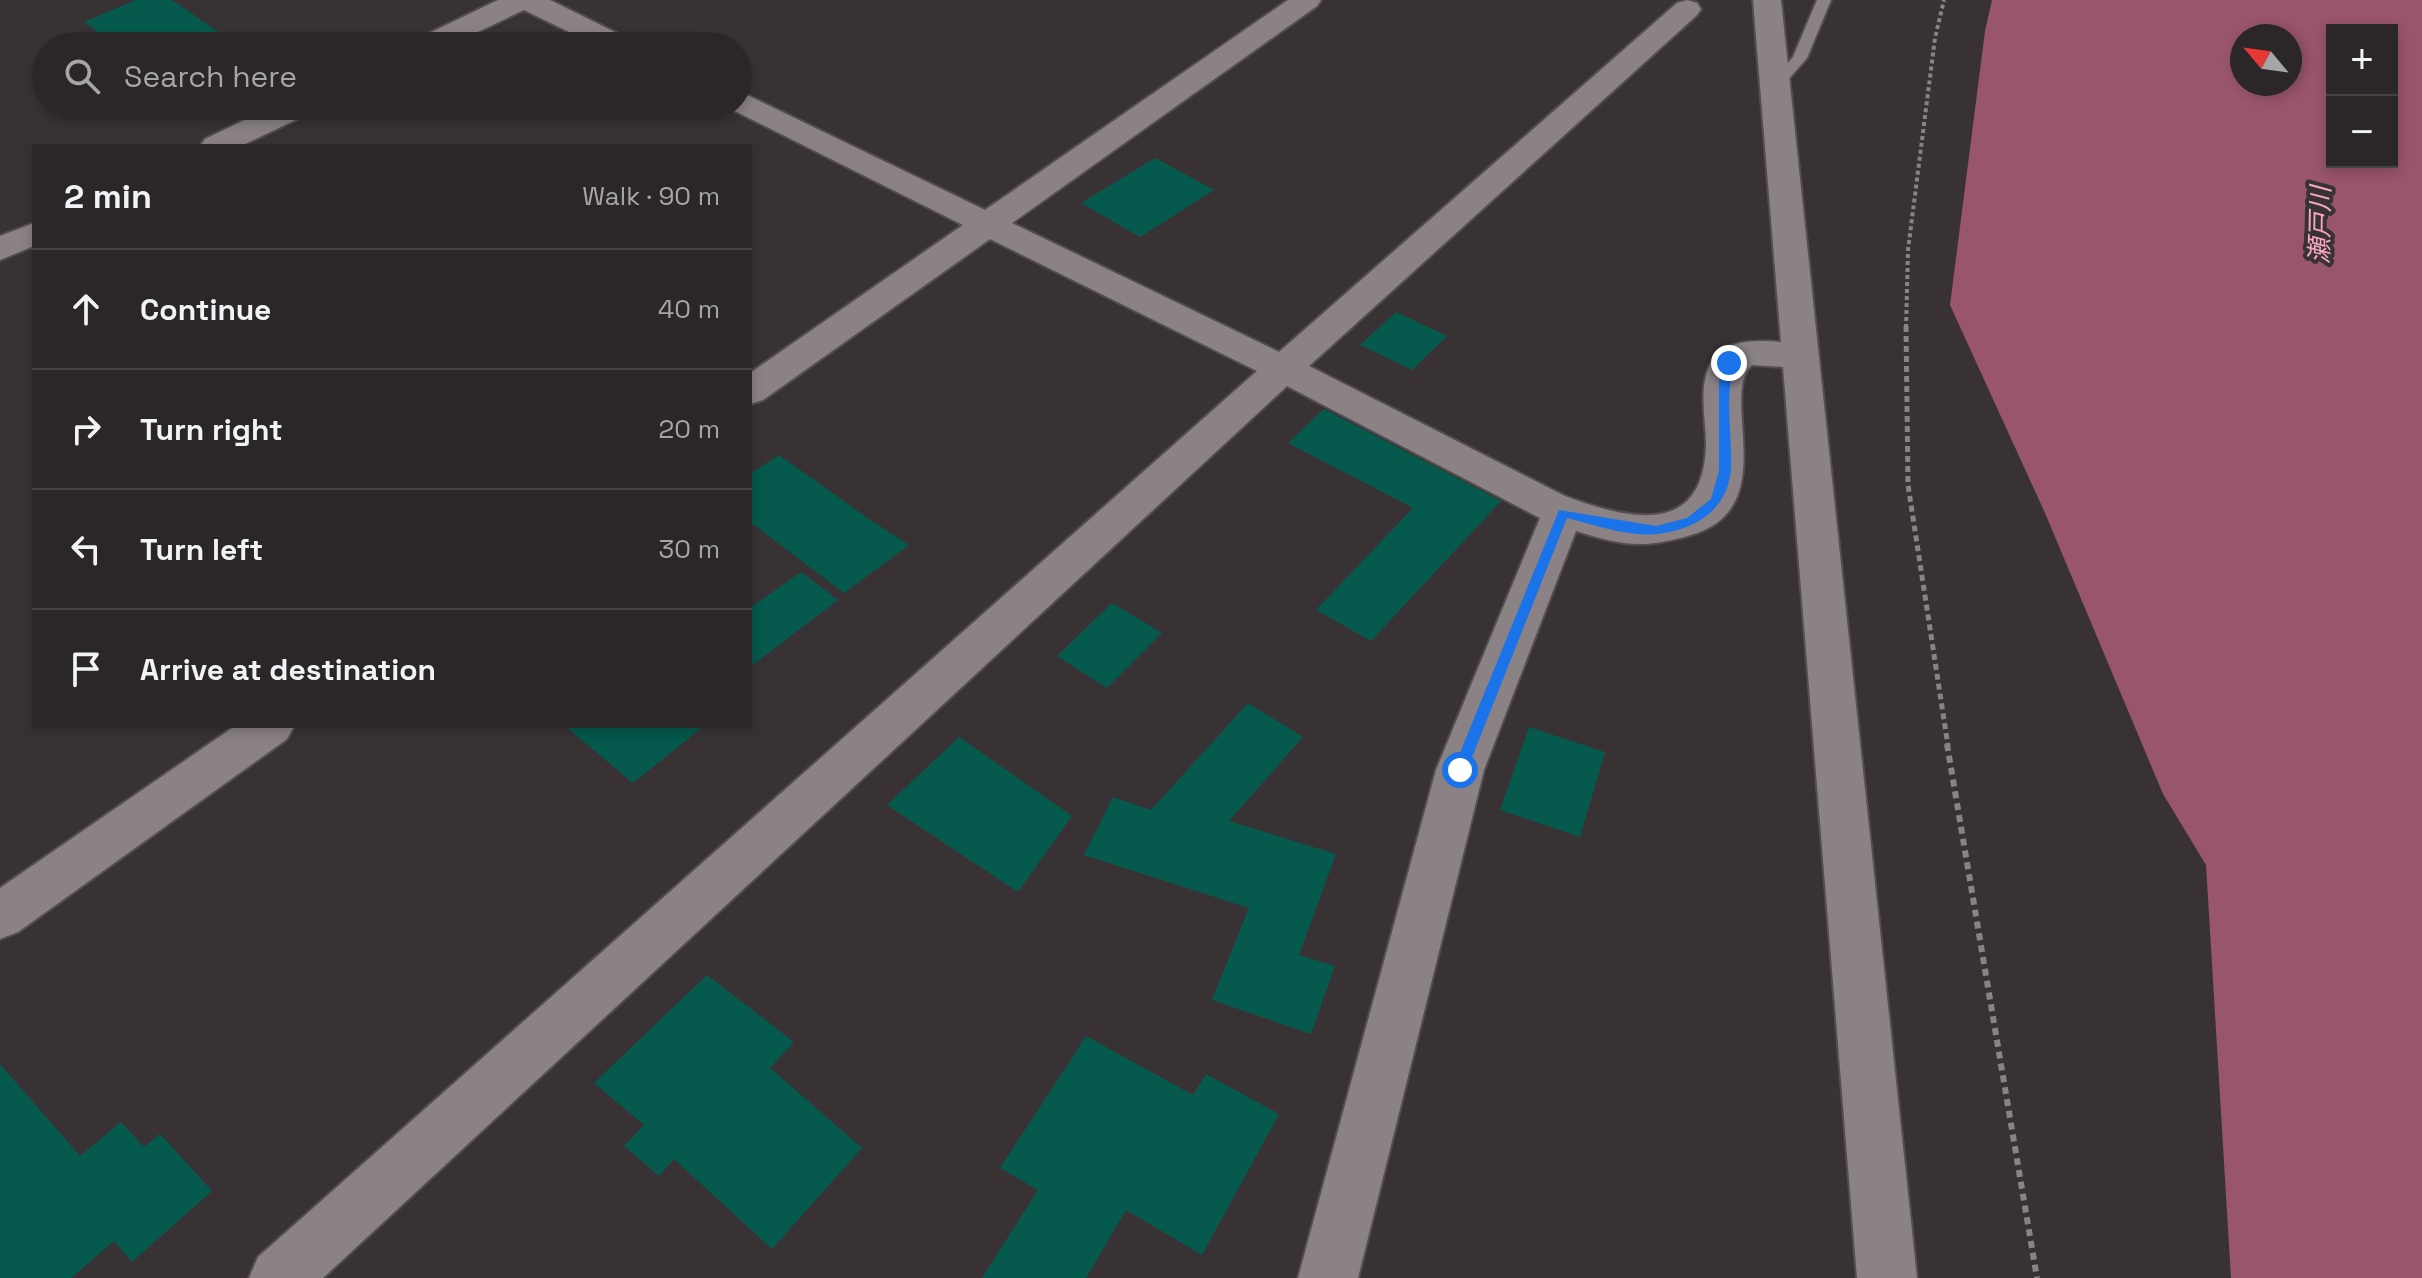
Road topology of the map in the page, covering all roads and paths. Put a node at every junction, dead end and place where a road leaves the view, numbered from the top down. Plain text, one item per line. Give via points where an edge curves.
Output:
1 (524, 0) edge
2 (1307, 0) edge
3 (1767, 0) edge
4 (1824, 0) edge
5 (1944, 0) edge
6 (1687, 9) dead end
7 (455, 32) edge
8 (591, 32) edge
9 (1775, 86) junction
10 (752, 110) edge
11 (270, 120) edge
12 (220, 144) edge
13 (987, 225) junction
14 (32, 234) edge
15 (0, 249) edge
16 (1800, 356) junction
17 (1283, 369) junction
18 (752, 390) edge
19 (1563, 513) junction
20 (268, 728) edge
21 (0, 916) edge
22 (279, 1278) edge
23 (1328, 1278) edge
24 (1887, 1278) edge
25 (2037, 1278) edge

1 - 7 street
1 - 8 street
2 - 13 street
3 - 9 street
4 - 9 lane via 1800,58
5 - 25 path via 1908,250 1908,485
6 - 17 street
9 - 16 street
10 - 13 street
11 - 12 street
13 - 17 street
13 - 18 street
14 - 15 street
16 - 19 street via 1742,355 1729,363 1724,379 1725,471 1717,502 1691,521 1656,530
16 - 24 street
17 - 19 street
17 - 22 street
19 - 23 street via 1460,770
20 - 21 street

